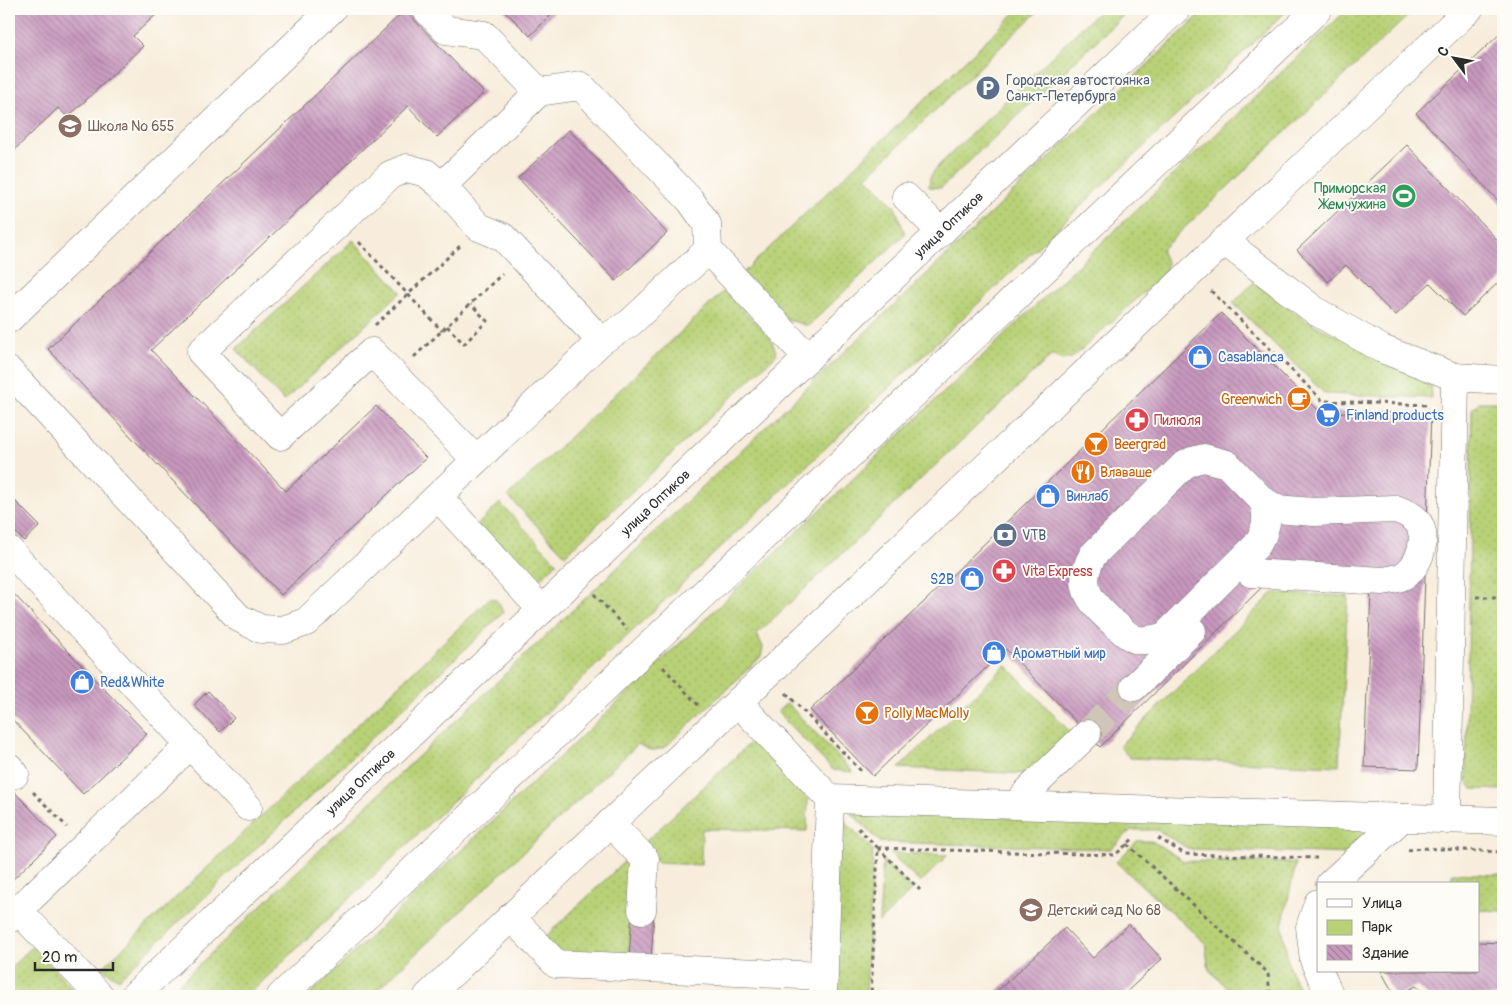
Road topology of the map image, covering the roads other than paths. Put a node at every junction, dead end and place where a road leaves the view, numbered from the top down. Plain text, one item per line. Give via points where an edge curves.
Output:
1 (332, 9) edge
2 (426, 9) edge
3 (1176, 9) edge
4 (1318, 9) edge
5 (1469, 9) edge
6 (539, 92) junction
7 (442, 186) junction
8 (906, 198) dead end
9 (941, 232) junction
10 (1224, 241) junction
11 (708, 250) junction
12 (9, 319) edge
13 (601, 341) junction
14 (808, 358) junction
15 (9, 371) edge
16 (1503, 380) edge
17 (1455, 387) junction
18 (476, 460) junction
19 (438, 497) junction
20 (1263, 501) junction
21 (9, 550) edge
22 (1424, 564) dead end
23 (1452, 565) junction
24 (1246, 567) junction
25 (542, 610) junction
26 (1134, 687) tunnel mouth
27 (738, 702) junction
28 (1087, 734) tunnel mouth
29 (190, 745) junction
30 (830, 799) junction
31 (1027, 801) junction
32 (248, 807) dead end
33 (1402, 818) junction
34 (1447, 820) junction
35 (1503, 821) edge
36 (610, 824) junction
37 (1332, 882) edge
38 (1317, 906) edge
39 (642, 910) dead end
40 (13, 914) edge
41 (511, 917) junction
42 (1317, 966) edge
43 (1320, 972) edge
44 (823, 986) edge
45 (100, 996) edge
46 (134, 996) edge
47 (281, 996) edge
48 (428, 996) edge
49 (1330, 996) edge

1 - 12 street
2 - 6 street via 446,30 484,35
3 - 9 street, улица Оптиков
4 - 47 street
5 - 10 street
6 - 7 street
6 - 11 street via 581,86 690,200 707,224
7 - 13 street via 479,227 502,237
7 - 18 street via 426,173 407,168 390,175 201,352 280,436 372,352
8 - 9 street
9 - 14 street, улица Оптиков
10 - 17 street via 1317,312
10 - 27 street
11 - 13 street via 630,323
11 - 14 street
13 - 18 street
14 - 25 street, улица Оптиков
15 - 19 street via 239,618 261,629 283,630 306,622
16 - 17 street
17 - 23 street via 1439,523
18 - 19 street
19 - 25 street
20 - 24 street via 1266,523
20 - 24 street via 1277,508 1314,512 1400,510 1417,521 1423,540 1418,560 1404,576 1383,581
20 - 24 street via 1227,464 1204,458 1192,461 1183,466 1093,555 1085,575 1086,587 1088,596 1130,637 1148,640 1165,636
21 - 29 street
22 - 23 street
23 - 34 street
24 - 26 street
25 - 46 street, улица Оптиков
27 - 30 street
27 - 36 street
28 - 31 street
29 - 32 street
29 - 40 street
30 - 31 street
30 - 44 street
31 - 33 street
33 - 34 street
33 - 37 street
34 - 35 street
36 - 39 street via 645,859
36 - 41 street
38 - 42 street via 1310,927
40 - 45 street
41 - 44 street via 556,964
41 - 48 street
43 - 49 street

